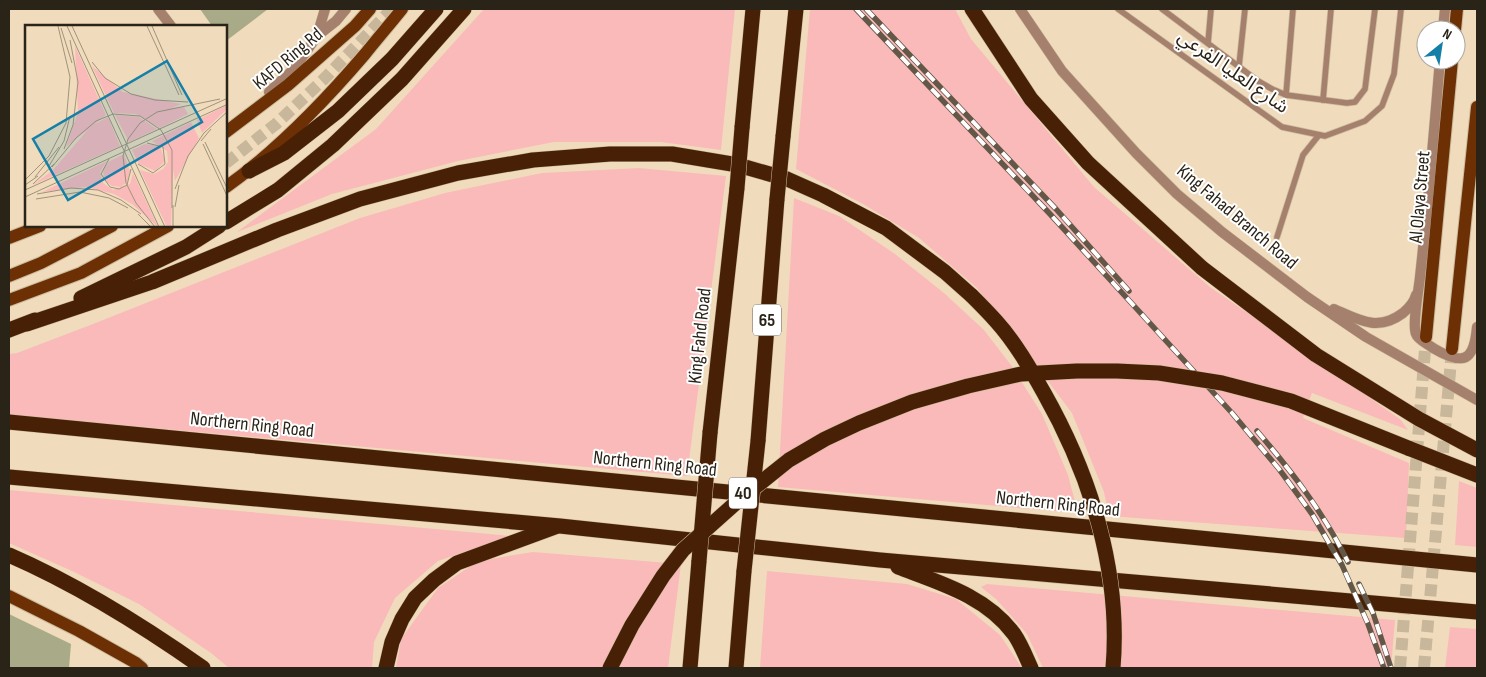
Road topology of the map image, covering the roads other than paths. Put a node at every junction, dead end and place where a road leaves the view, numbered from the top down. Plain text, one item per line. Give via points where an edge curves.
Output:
1 (158, 9) edge
2 (325, 9) edge
3 (346, 9) edge
4 (370, 9) edge
5 (402, 9) edge
6 (436, 9) edge
7 (464, 9) edge
8 (753, 9) edge
9 (796, 9) edge
10 (972, 9) edge
11 (1020, 9) edge
12 (1118, 9) edge
13 (1211, 9) edge
14 (1245, 9) edge
15 (1293, 9) edge
16 (1330, 9) edge
17 (1375, 9) edge
18 (1401, 9) edge
19 (1165, 10) edge
20 (170, 25) edge
21 (317, 36) junction
22 (1208, 43) junction
23 (1239, 66) junction
24 (1439, 70) edge
25 (1451, 70) edge
26 (1286, 95) junction
27 (1323, 100) junction
28 (1477, 107) edge
29 (228, 131) edge
30 (1319, 135) junction
31 (249, 171) junction
32 (228, 186) edge
33 (228, 221) edge
34 (35, 228) edge
35 (108, 228) edge
36 (164, 228) edge
37 (216, 228) edge
38 (1277, 237) dead end
39 (9, 238) edge
40 (9, 276) edge
41 (1420, 277) junction
42 (1307, 297) junction
43 (9, 300) edge
44 (27, 324) junction
45 (1477, 327) edge
46 (9, 330) edge
47 (1426, 337) tunnel mouth
48 (1476, 344) edge
49 (1452, 349) tunnel mouth
50 (1477, 400) edge
51 (9, 422) edge
52 (1477, 450) edge
53 (1477, 475) edge
54 (9, 477) edge
55 (560, 526) junction
56 (9, 555) edge
57 (880, 560) junction
58 (1477, 565) edge
59 (742, 592) junction
60 (9, 596) edge
61 (1477, 612) edge
62 (692, 648) junction
63 (138, 667) edge
64 (203, 668) edge
65 (386, 668) edge
66 (610, 668) edge
67 (685, 668) edge
68 (690, 668) edge
69 (736, 668) edge
70 (744, 668) edge
71 (1031, 668) edge
72 (1113, 668) edge

1 - 20 street
2 - 21 street
3 - 21 street
4 - 29 main road, KAFD Ring Rd via 288,85
5 - 31 main road via 341,83
6 - 31 highway via 392,59 338,111 284,153
7 - 33 highway via 402,79 332,145 278,190
8 - 62 highway, King Fahd Road, bridge via 710,433
9 - 59 highway, 65, bridge
10 - 52 highway via 1031,99 1088,163 1202,268 1316,354 1419,419
11 - 42 street, King Fahad Branch Road via 1062,71 1136,153 1222,232
12 - 30 lane, شارع العليا الفرعي via 1282,127
13 - 22 lane
14 - 23 lane
15 - 26 lane
16 - 27 lane
17 - 27 lane via 1365,89 1355,102
18 - 30 lane, شارع العليا الفرعي via 1394,74 1382,106 1365,121 1325,136
19 - 22 lane
21 - 29 street via 294,69
22 - 23 lane
23 - 26 lane via 1265,85
24 - 41 street
25 - 47 main road, Al Olaya Street
26 - 27 lane
28 - 49 main road
30 - 38 lane via 1303,155
31 - 32 main road
34 - 39 main road
35 - 40 main road
36 - 43 main road via 81,273
37 - 44 highway via 186,247
41 - 42 street via 1414,302 1394,320 1380,324 1364,323
41 - 48 street via 1414,324 1421,340 1454,358 1465,358
42 - 50 street, King Fahad Branch Road via 1366,337
44 - 46 highway
44 - 72 highway, bridge via 152,282 360,199 467,171 533,160 610,154 672,154 738,165 787,179 886,228 945,272 997,322 1030,367 1062,424 1094,507 1108,567 1114,618
45 - 48 street
51 - 58 highway, Northern Ring Road / 40
53 - 66 highway, bridge via 1291,401 1222,384 1159,373 1077,371 1021,374 912,402 858,423 789,460 683,550 632,625
54 - 55 highway
55 - 57 highway
55 - 65 highway via 457,563 434,580 415,598 402,619
56 - 64 highway via 85,592
57 - 61 highway
57 - 71 highway via 977,600 1013,634
59 - 69 highway, 65
59 - 70 highway, 65
60 - 63 main road
62 - 67 highway
62 - 68 highway, King Fahd Road

